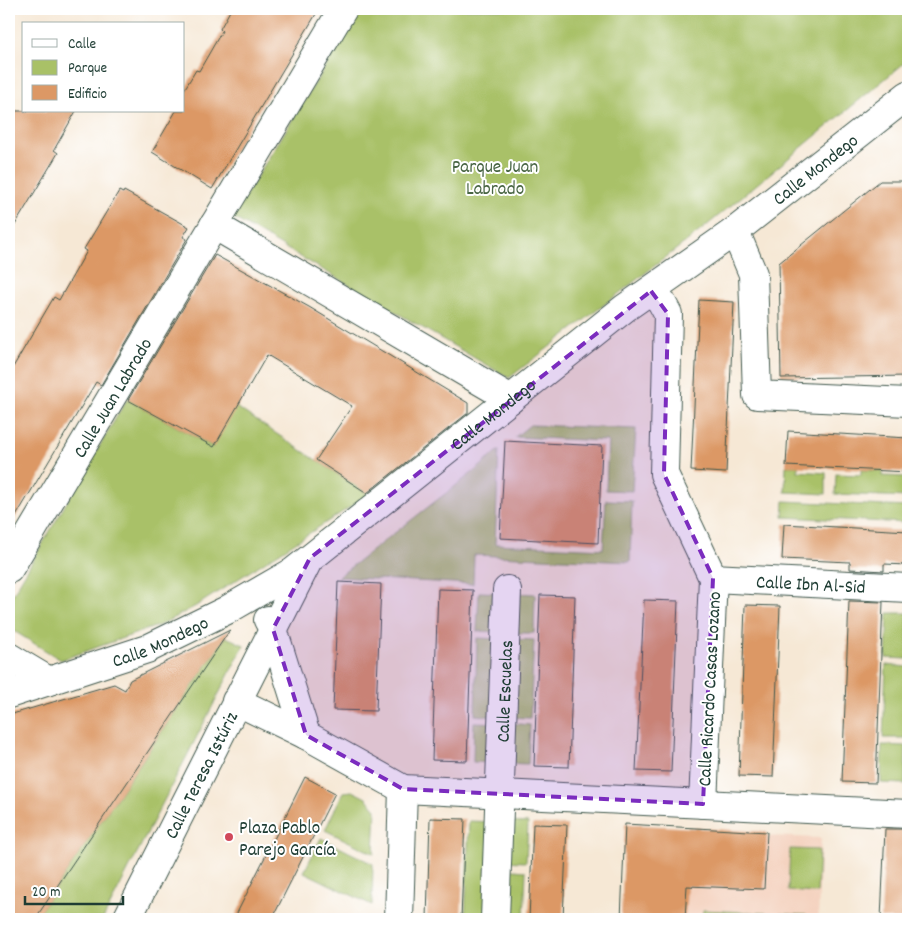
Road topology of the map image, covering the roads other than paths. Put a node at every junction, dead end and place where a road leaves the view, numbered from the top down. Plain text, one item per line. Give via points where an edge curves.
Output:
1 (343, 9) edge
2 (908, 95) edge
3 (214, 225) junction
4 (735, 231) junction
5 (651, 291) junction
6 (511, 399) junction
7 (908, 402) edge
8 (310, 558) junction
9 (9, 569) edge
10 (712, 578) junction
11 (908, 588) edge
12 (507, 590) dead end
13 (254, 596) junction
14 (273, 629) junction
15 (9, 657) edge
16 (49, 681) junction
17 (9, 694) edge
18 (236, 702) junction
19 (306, 735) junction
20 (403, 789) junction
21 (499, 794) junction
22 (703, 804) junction
23 (908, 814) edge
24 (136, 917) edge
25 (398, 919) edge
26 (495, 919) edge

1 - 3 street, Calle Juan Labrado
2 - 4 street, Calle Mondego
3 - 6 street
3 - 9 street, Calle Juan Labrado
4 - 5 street, Calle Mondego
4 - 7 street via 753,274 757,395
5 - 6 street, Calle Mondego
5 - 10 street, Calle Ricardo Casas Lozano via 668,314 664,474
6 - 8 street, Calle Mondego
8 - 13 street, Calle Mondego
8 - 14 street, Calle Teresa Istúriz
10 - 11 street, Calle Ibn Al-Sid
10 - 22 street, Calle Ricardo Casas Lozano
12 - 21 street, Calle Escuelas
13 - 14 street
13 - 16 street, Calle Mondego via 147,649
14 - 18 street, Calle Teresa Istúriz
14 - 19 street
15 - 16 street
16 - 17 street, Calle Mondego
18 - 19 street
18 - 24 street, Calle Teresa Istúriz
19 - 20 street
20 - 21 street
20 - 25 street
21 - 22 street, Calle Ricardo Casas Lozano
21 - 26 street, Calle Escuelas
22 - 23 street, Calle Ricardo Casas Lozano

